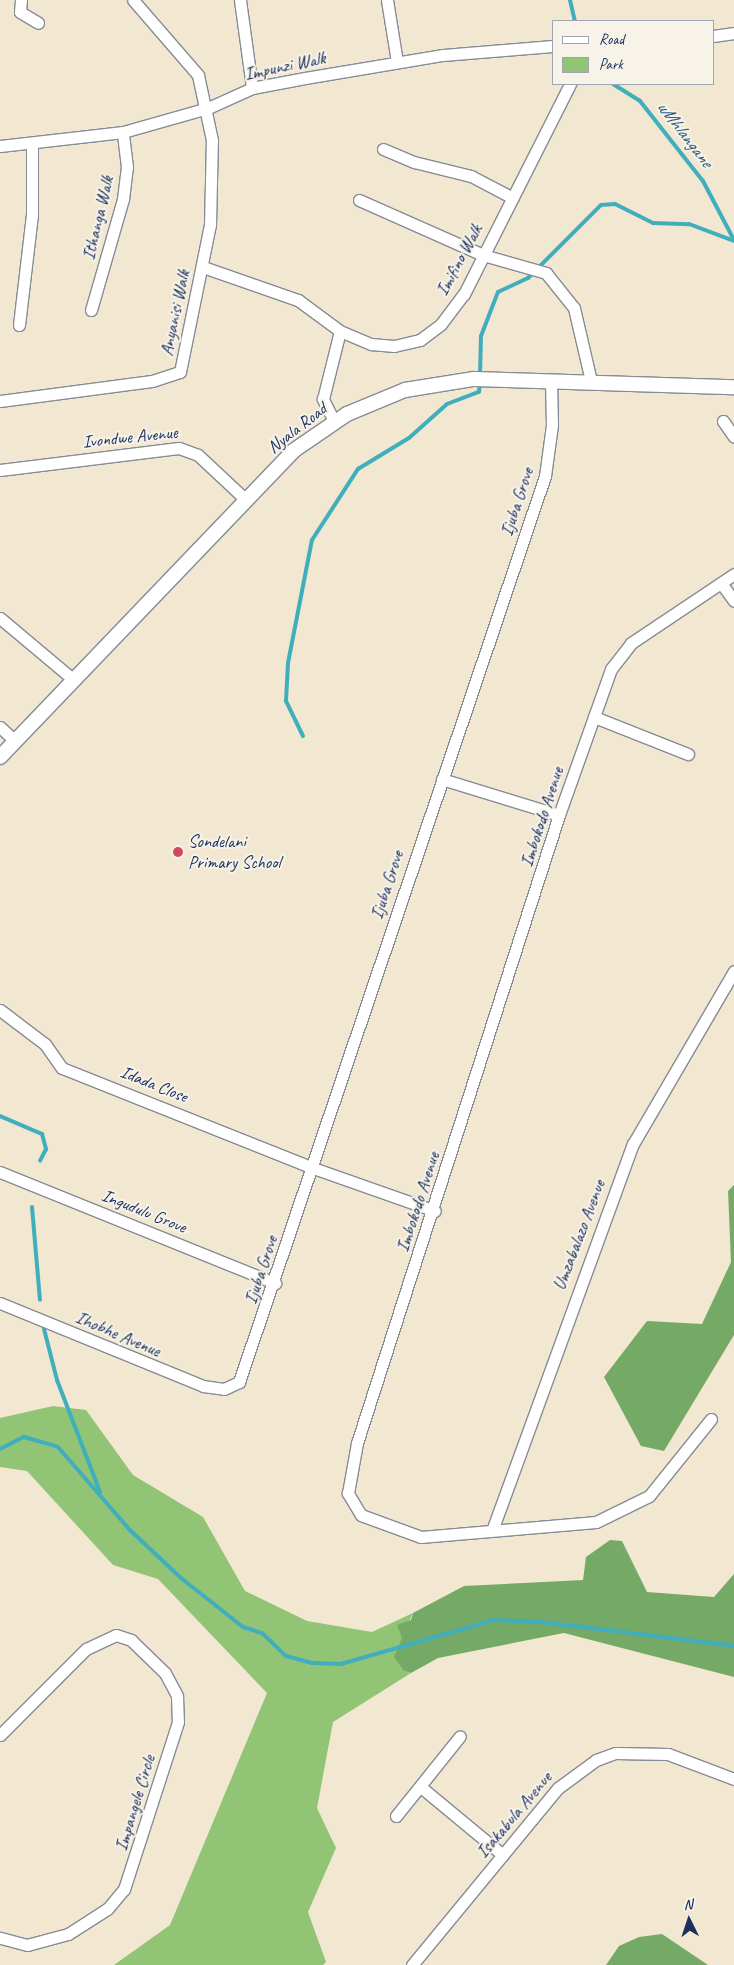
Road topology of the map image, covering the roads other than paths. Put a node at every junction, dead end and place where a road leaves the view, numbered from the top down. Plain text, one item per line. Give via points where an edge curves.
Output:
1 (20, 0) edge
2 (134, 0) edge
3 (240, 0) edge
4 (387, 0) edge
5 (38, 23) dead end
6 (734, 33) edge
7 (714, 36) edge
8 (552, 46) edge
9 (397, 62) junction
10 (570, 85) edge
11 (252, 88) junction
12 (208, 108) junction
13 (123, 132) junction
14 (32, 145) junction
15 (0, 146) edge
16 (383, 149) dead end
17 (513, 198) junction
18 (360, 200) dead end
19 (482, 255) junction
20 (203, 267) junction
21 (91, 310) dead end
22 (19, 325) dead end
23 (340, 331) junction
24 (551, 380) junction
25 (591, 381) junction
26 (734, 387) edge
27 (0, 401) edge
28 (723, 421) dead end
29 (334, 422) junction
30 (734, 437) edge
31 (0, 470) edge
32 (245, 499) junction
33 (734, 574) edge
34 (721, 582) junction
35 (734, 601) edge
36 (0, 618) edge
37 (74, 680) junction
38 (594, 717) junction
39 (0, 727) edge
40 (15, 741) junction
41 (688, 754) dead end
42 (0, 757) edge
43 (442, 778) junction
44 (559, 815) junction
45 (734, 971) edge
46 (0, 1010) edge
47 (313, 1168) junction
48 (0, 1172) edge
49 (435, 1211) junction
50 (275, 1283) junction
51 (0, 1303) edge
52 (224, 1389) joint
53 (712, 1419) dead end
54 (494, 1528) junction
55 (0, 1735) edge
56 (460, 1736) dead end
57 (734, 1779) edge
58 (422, 1788) junction
59 (396, 1816) dead end
60 (503, 1855) junction
61 (0, 1938) edge
62 (412, 1965) edge

1 - 5 street via 20,12
2 - 12 street, Anyanisi Walk via 186,57 198,75
3 - 11 street
4 - 9 street
6 - 7 street
8 - 9 street, Impunzi Walk
9 - 11 street, Impunzi Walk
10 - 17 street, Imifino Walk
11 - 12 street, Impunzi Walk
12 - 13 street, Impunzi Walk
12 - 20 street, Anyanisi Walk via 212,176
13 - 14 street, Impunzi Walk
13 - 21 street, Ithanga Walk via 127,167 123,199
14 - 15 street, Impunzi Walk
14 - 22 street via 32,215
16 - 17 street via 414,162 463,173
17 - 19 street, Imifino Walk
18 - 19 street
19 - 23 street, Imifino Walk via 453,310 420,340 384,346
19 - 25 street via 546,273 574,308
20 - 23 street, Imifino Walk via 298,300
20 - 27 street, Anyanisi Walk via 178,374
23 - 29 street via 323,399
24 - 25 street, Nyala Road
24 - 29 street, Nyala Road via 480,378 405,390
24 - 43 street, Ijuba Grove via 552,425 546,476
25 - 26 street, Nyala Road
28 - 30 street
29 - 32 street, Nyala Road via 293,451
31 - 32 street, Ivondwe Avenue via 179,448 198,454
32 - 37 street, Nyala Road
33 - 34 street, Imbokodo Avenue
34 - 35 street
34 - 38 street, Imbokodo Avenue via 625,648 611,669
36 - 37 street
37 - 40 street, Nyala Road
38 - 41 street
38 - 44 street, Imbokodo Avenue
39 - 40 street
40 - 42 street, Nyala Road
43 - 44 street
43 - 47 street, Ijuba Grove
44 - 49 street, Imbokodo Avenue
45 - 54 street, Umzabalazo Avenue via 633,1144
46 - 47 street, Idada Close via 45,1044 62,1068
47 - 49 street, Idada Close
47 - 50 street, Ijuba Grove
48 - 50 street, Ingudulu Grove
49 - 54 street, Imbokodo Avenue via 357,1443 348,1493 361,1515 409,1535 464,1536
50 - 52 street, Ijuba Grove via 245,1371 239,1382
51 - 52 street, Ihobhe Avenue via 186,1380
53 - 54 street, Imbokodo Avenue via 671,1474 649,1496 616,1515 596,1522
55 - 61 street, Impangele Circle via 95,1643 116,1635 127,1637 165,1674 177,1696 178,1722 124,1889 88,1924 47,1942 26,1946
56 - 58 street
57 - 60 street, Isakabula Avenue via 668,1754 615,1753 577,1771 558,1788
58 - 59 street
58 - 60 street
60 - 62 street, Isakabula Avenue

